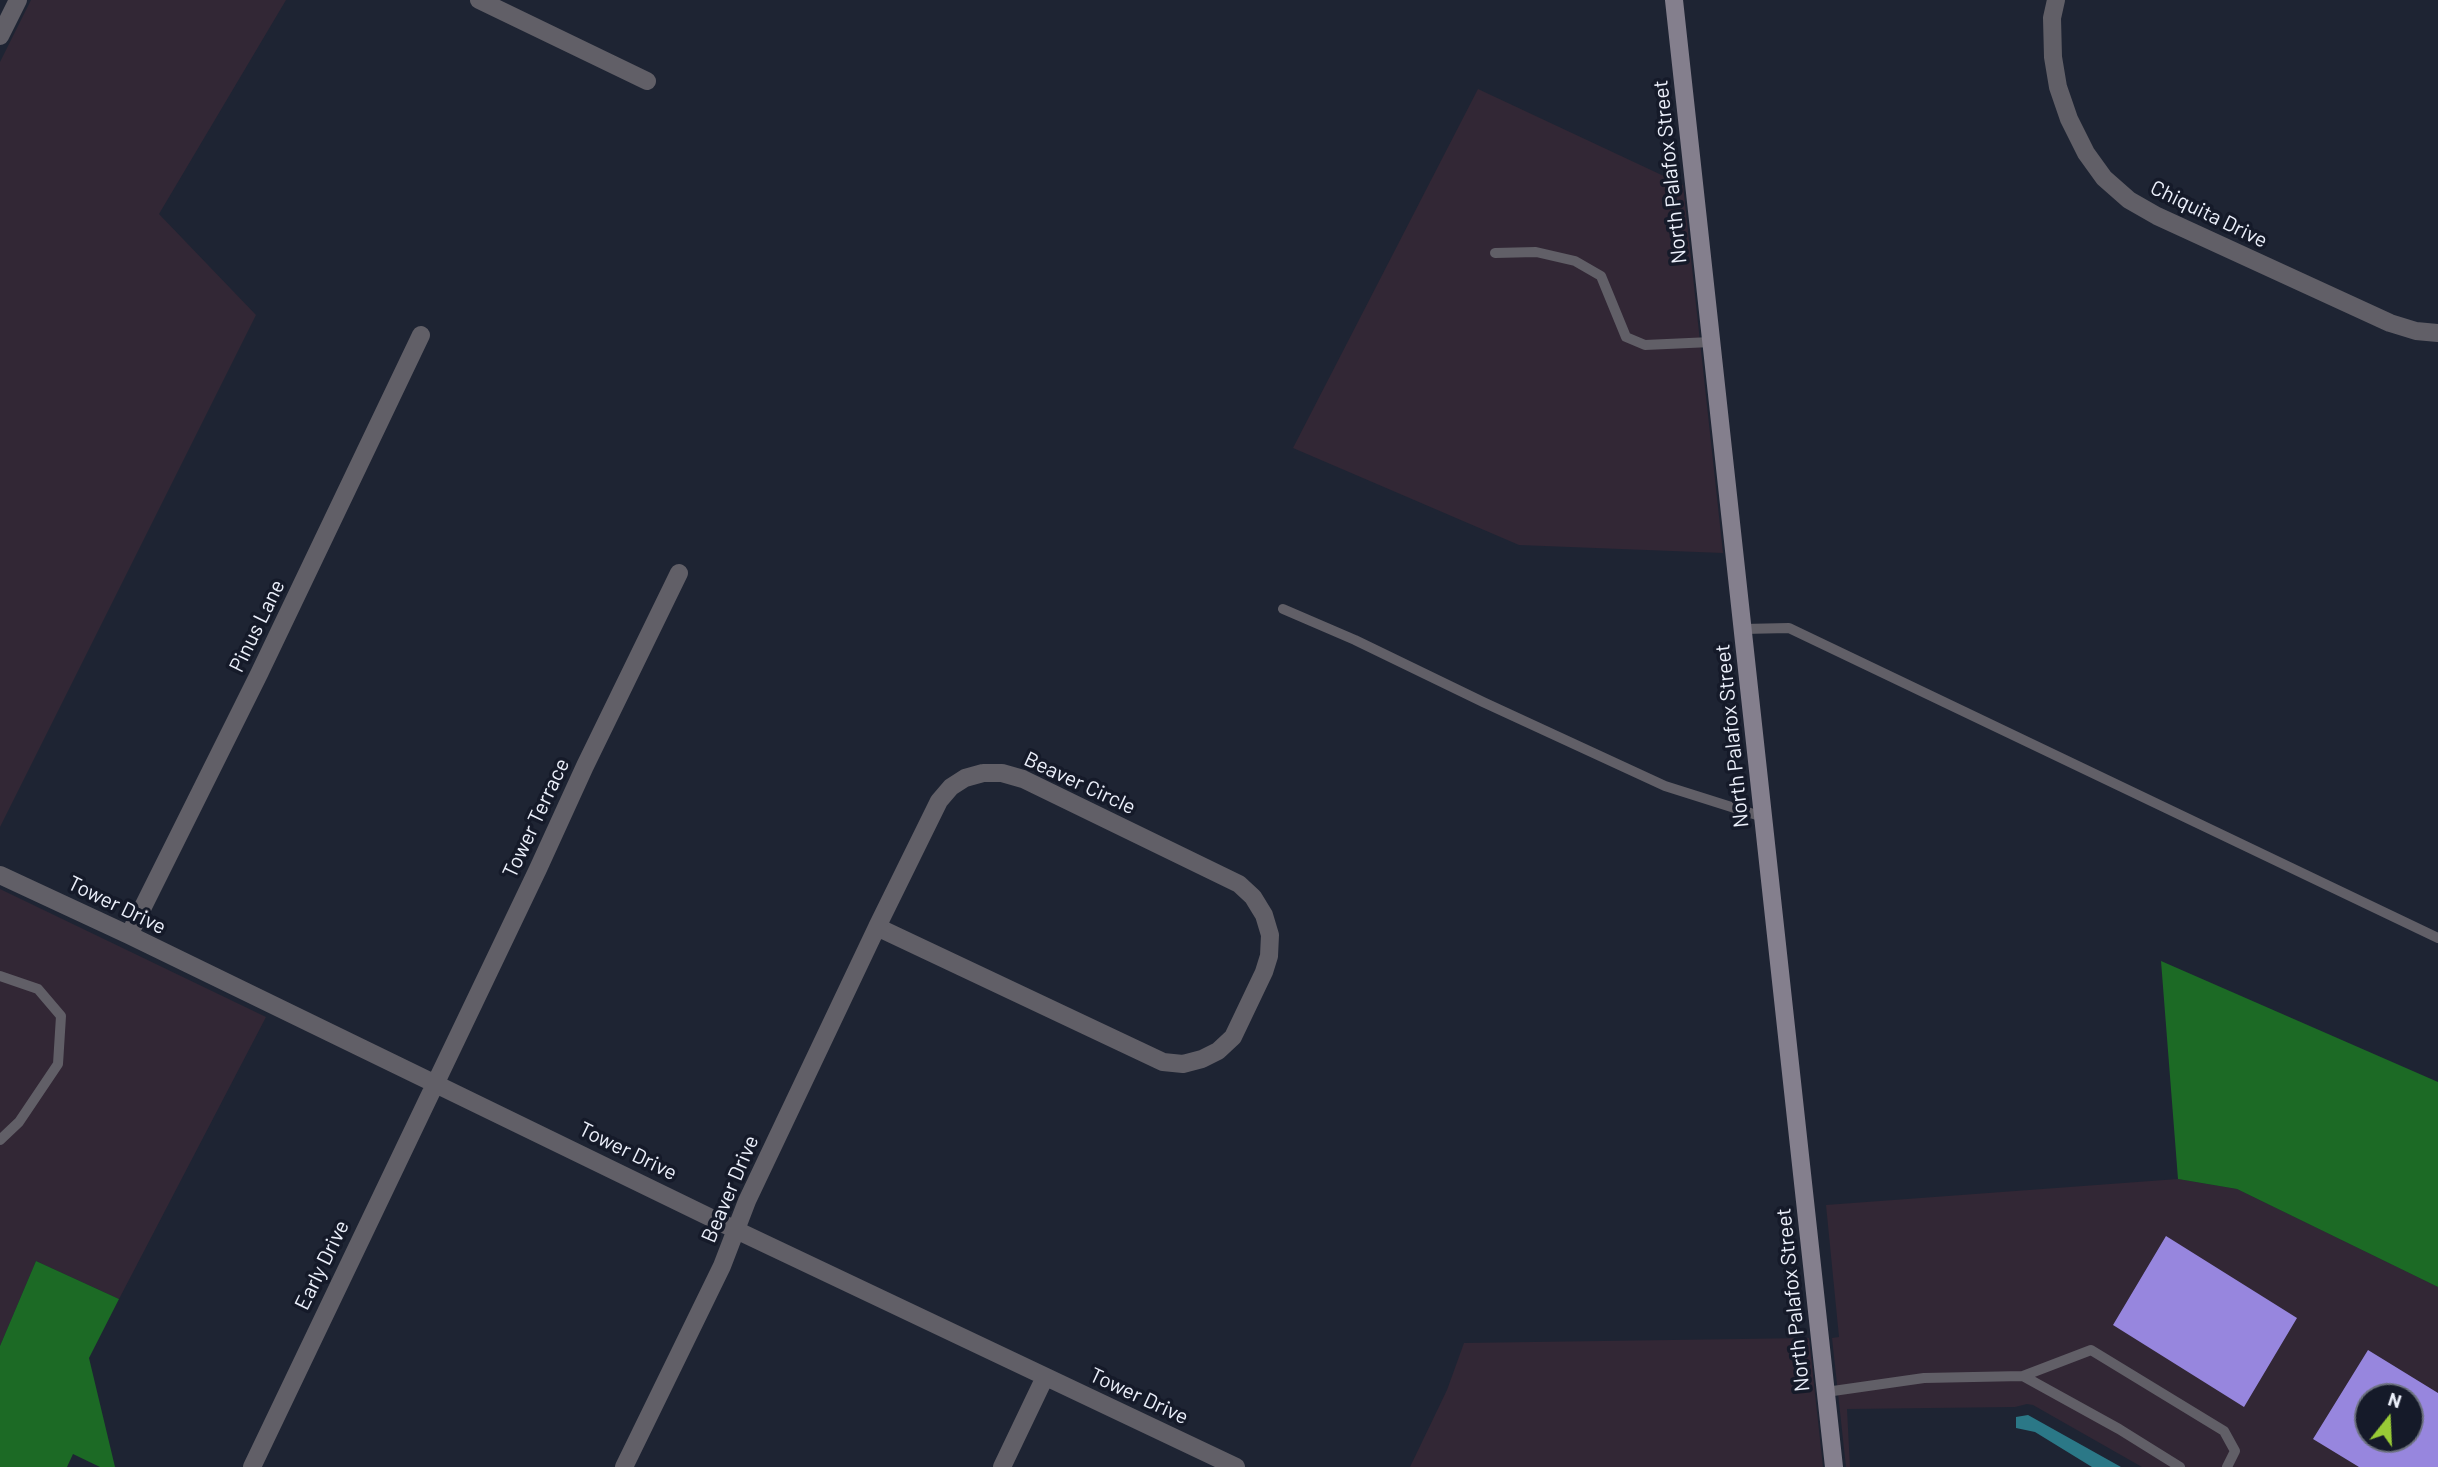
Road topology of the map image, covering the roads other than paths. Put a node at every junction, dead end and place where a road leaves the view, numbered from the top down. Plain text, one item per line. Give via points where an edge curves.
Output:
1 (18, 0) edge
2 (479, 0) edge
3 (1674, 0) edge
4 (2056, 0) edge
5 (0, 36) edge
6 (647, 81) dead end
7 (1495, 253) dead end
8 (2438, 333) edge
9 (421, 335) dead end
10 (1711, 342) junction
11 (679, 573) dead end
12 (1283, 609) dead end
13 (1743, 629) junction
14 (1763, 817) junction
15 (0, 875) edge
16 (877, 928) junction
17 (129, 935) junction
18 (2438, 938) edge
19 (0, 976) edge
20 (435, 1082) junction
21 (0, 1140) edge
22 (736, 1230) junction
23 (2024, 1376) junction
24 (1045, 1377) junction
25 (1826, 1392) junction
26 (252, 1467) edge
27 (624, 1467) edge
28 (1002, 1467) edge
29 (1236, 1467) edge
30 (1834, 1467) edge
31 (2180, 1467) edge
32 (2227, 1467) edge

1 - 5 street
2 - 6 street
3 - 10 main road, North Palafox Street
4 - 8 street, Chiquita Drive via 2053,57 2069,119 2104,178 2129,200 2390,323
7 - 10 lane via 1536,252 1575,261 1601,276 1626,337 1645,345
9 - 17 street, Pinus Lane
10 - 13 main road, North Palafox Street
11 - 20 street, Tower Terrace
12 - 14 lane via 1665,786
13 - 14 main road, North Palafox Street
13 - 18 lane via 1789,628
14 - 25 main road, North Palafox Street
15 - 17 street, Tower Drive
16 - 16 street, Beaver Circle via 939,801 965,778 1002,773 1239,884 1264,915 1270,935 1269,957 1233,1037 1210,1055 1183,1064 1163,1062
16 - 22 street, Beaver Drive
17 - 20 street, Tower Drive
19 - 21 lane via 38,989 61,1016 58,1064 19,1122
20 - 22 street, Tower Drive
20 - 26 street, Early Drive
22 - 24 street, Tower Drive
22 - 27 street, Beaver Drive
23 - 25 lane via 1924,1378
23 - 31 lane
23 - 32 lane via 2091,1350 2224,1431 2235,1451
24 - 28 street
24 - 29 street, Tower Drive
25 - 30 main road, North Palafox Street

